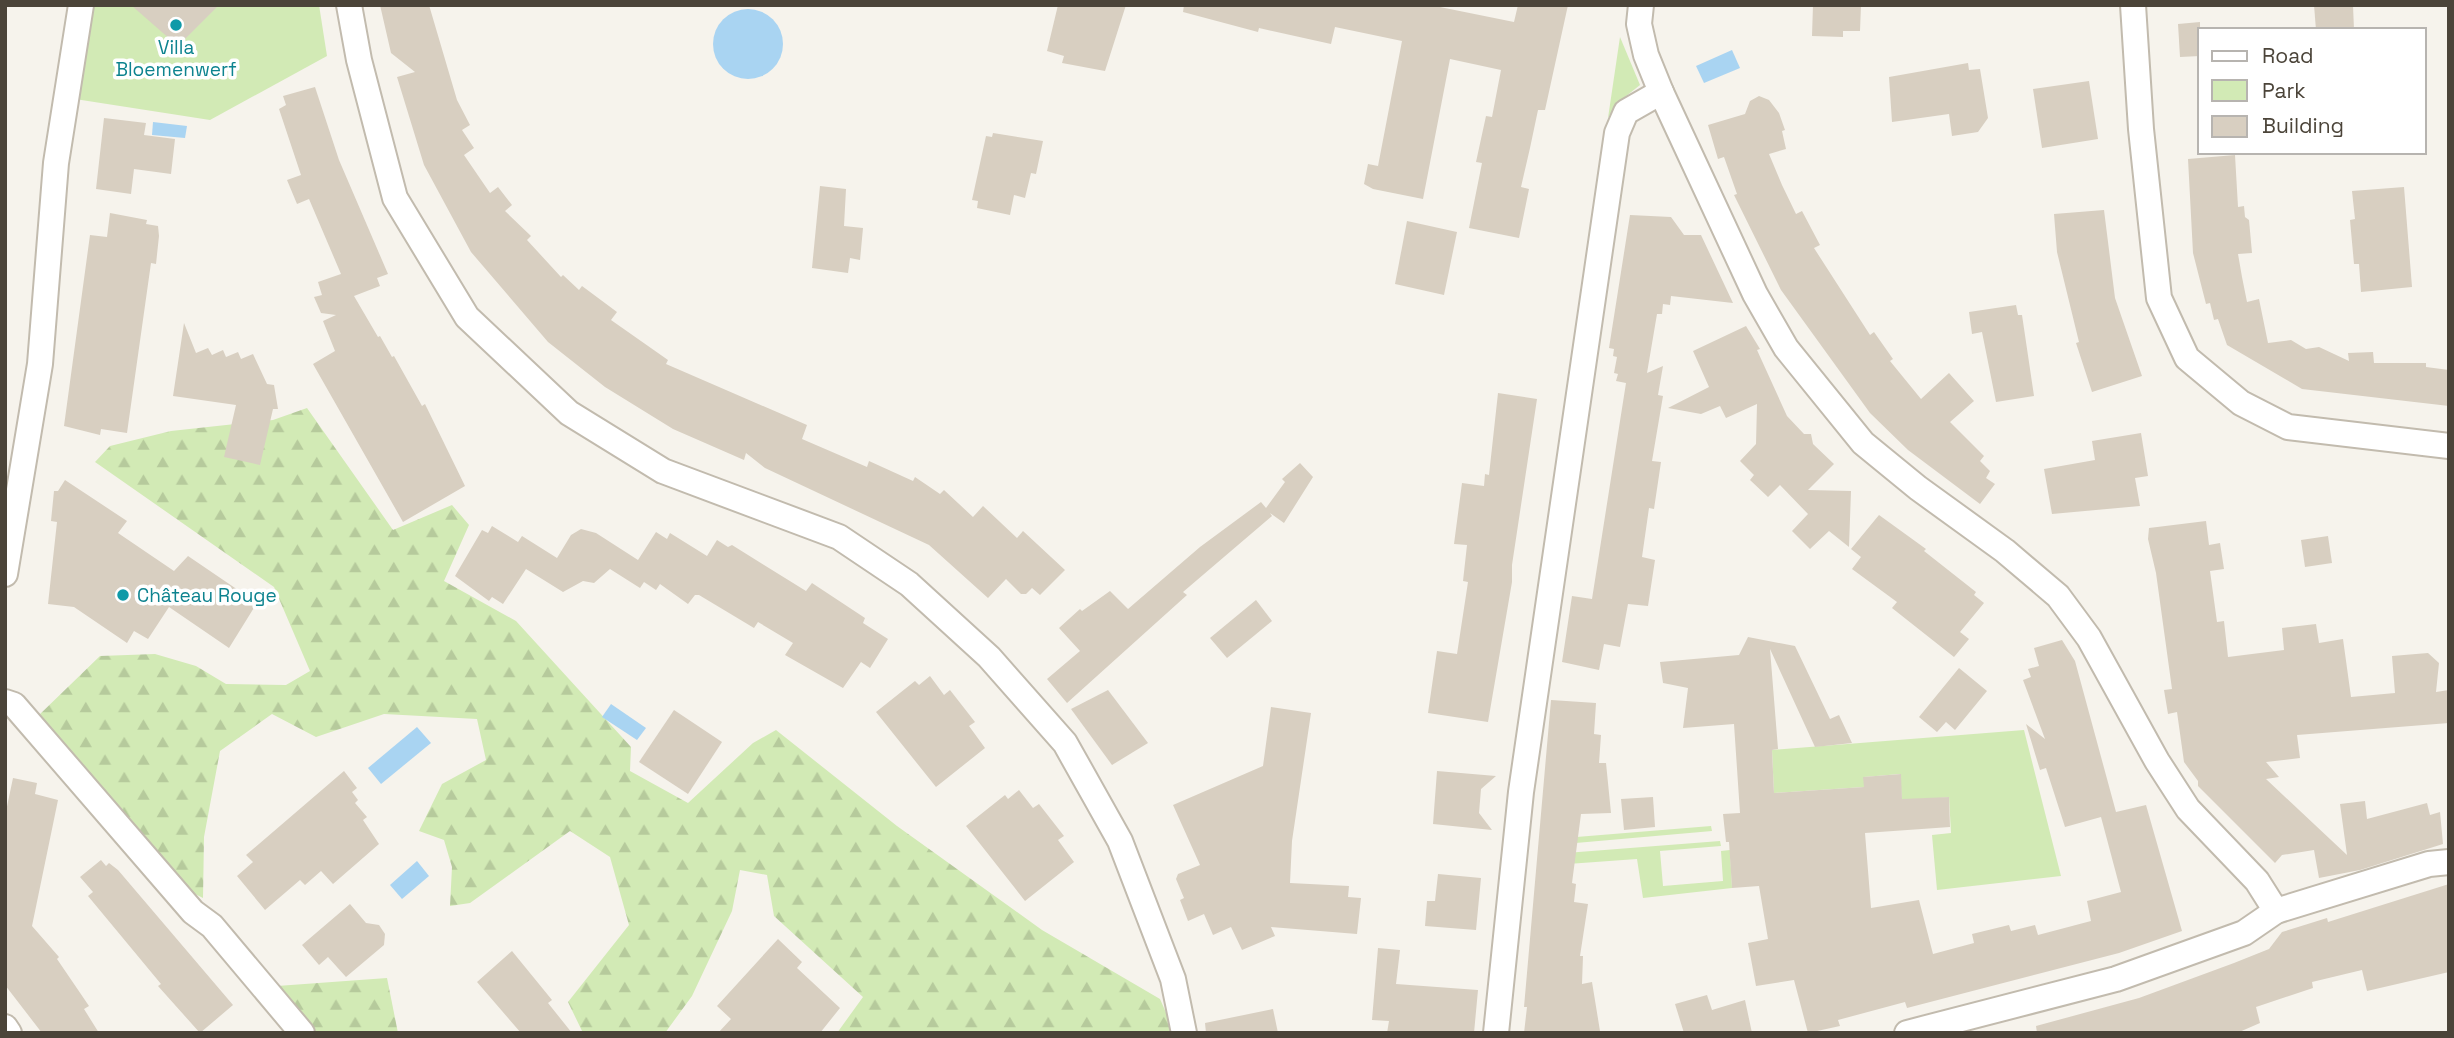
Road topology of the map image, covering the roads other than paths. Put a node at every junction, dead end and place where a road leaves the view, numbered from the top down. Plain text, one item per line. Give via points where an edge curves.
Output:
1 (81, 5) edge
2 (349, 5) edge
3 (1642, 5) edge
4 (2133, 5) edge
5 (1661, 92) junction
6 (2449, 446) edge
7 (5, 574) edge
8 (5, 702) edge
9 (2449, 862) edge
10 (2276, 911) junction
11 (5, 1027) edge
12 (9, 1033) edge
13 (302, 1033) edge
14 (1184, 1033) edge
15 (1496, 1033) edge
16 (1907, 1033) edge

1 - 7 street via 56,163 40,364
2 - 14 street via 396,198 467,317 569,413 663,471 839,537 909,584 989,657 1065,743 1121,841 1173,979
3 - 5 street via 1639,24
4 - 6 street via 2159,298 2187,358 2241,403 2288,427
5 - 10 street via 1755,294 1786,348 1863,443 2058,596 2089,638 2188,809 2257,881
5 - 15 street via 1626,112 1617,133 1521,792
8 - 13 street via 13,705 193,912 212,926
9 - 10 street via 2429,864
10 - 16 street via 2244,933 2116,979
11 - 12 street

